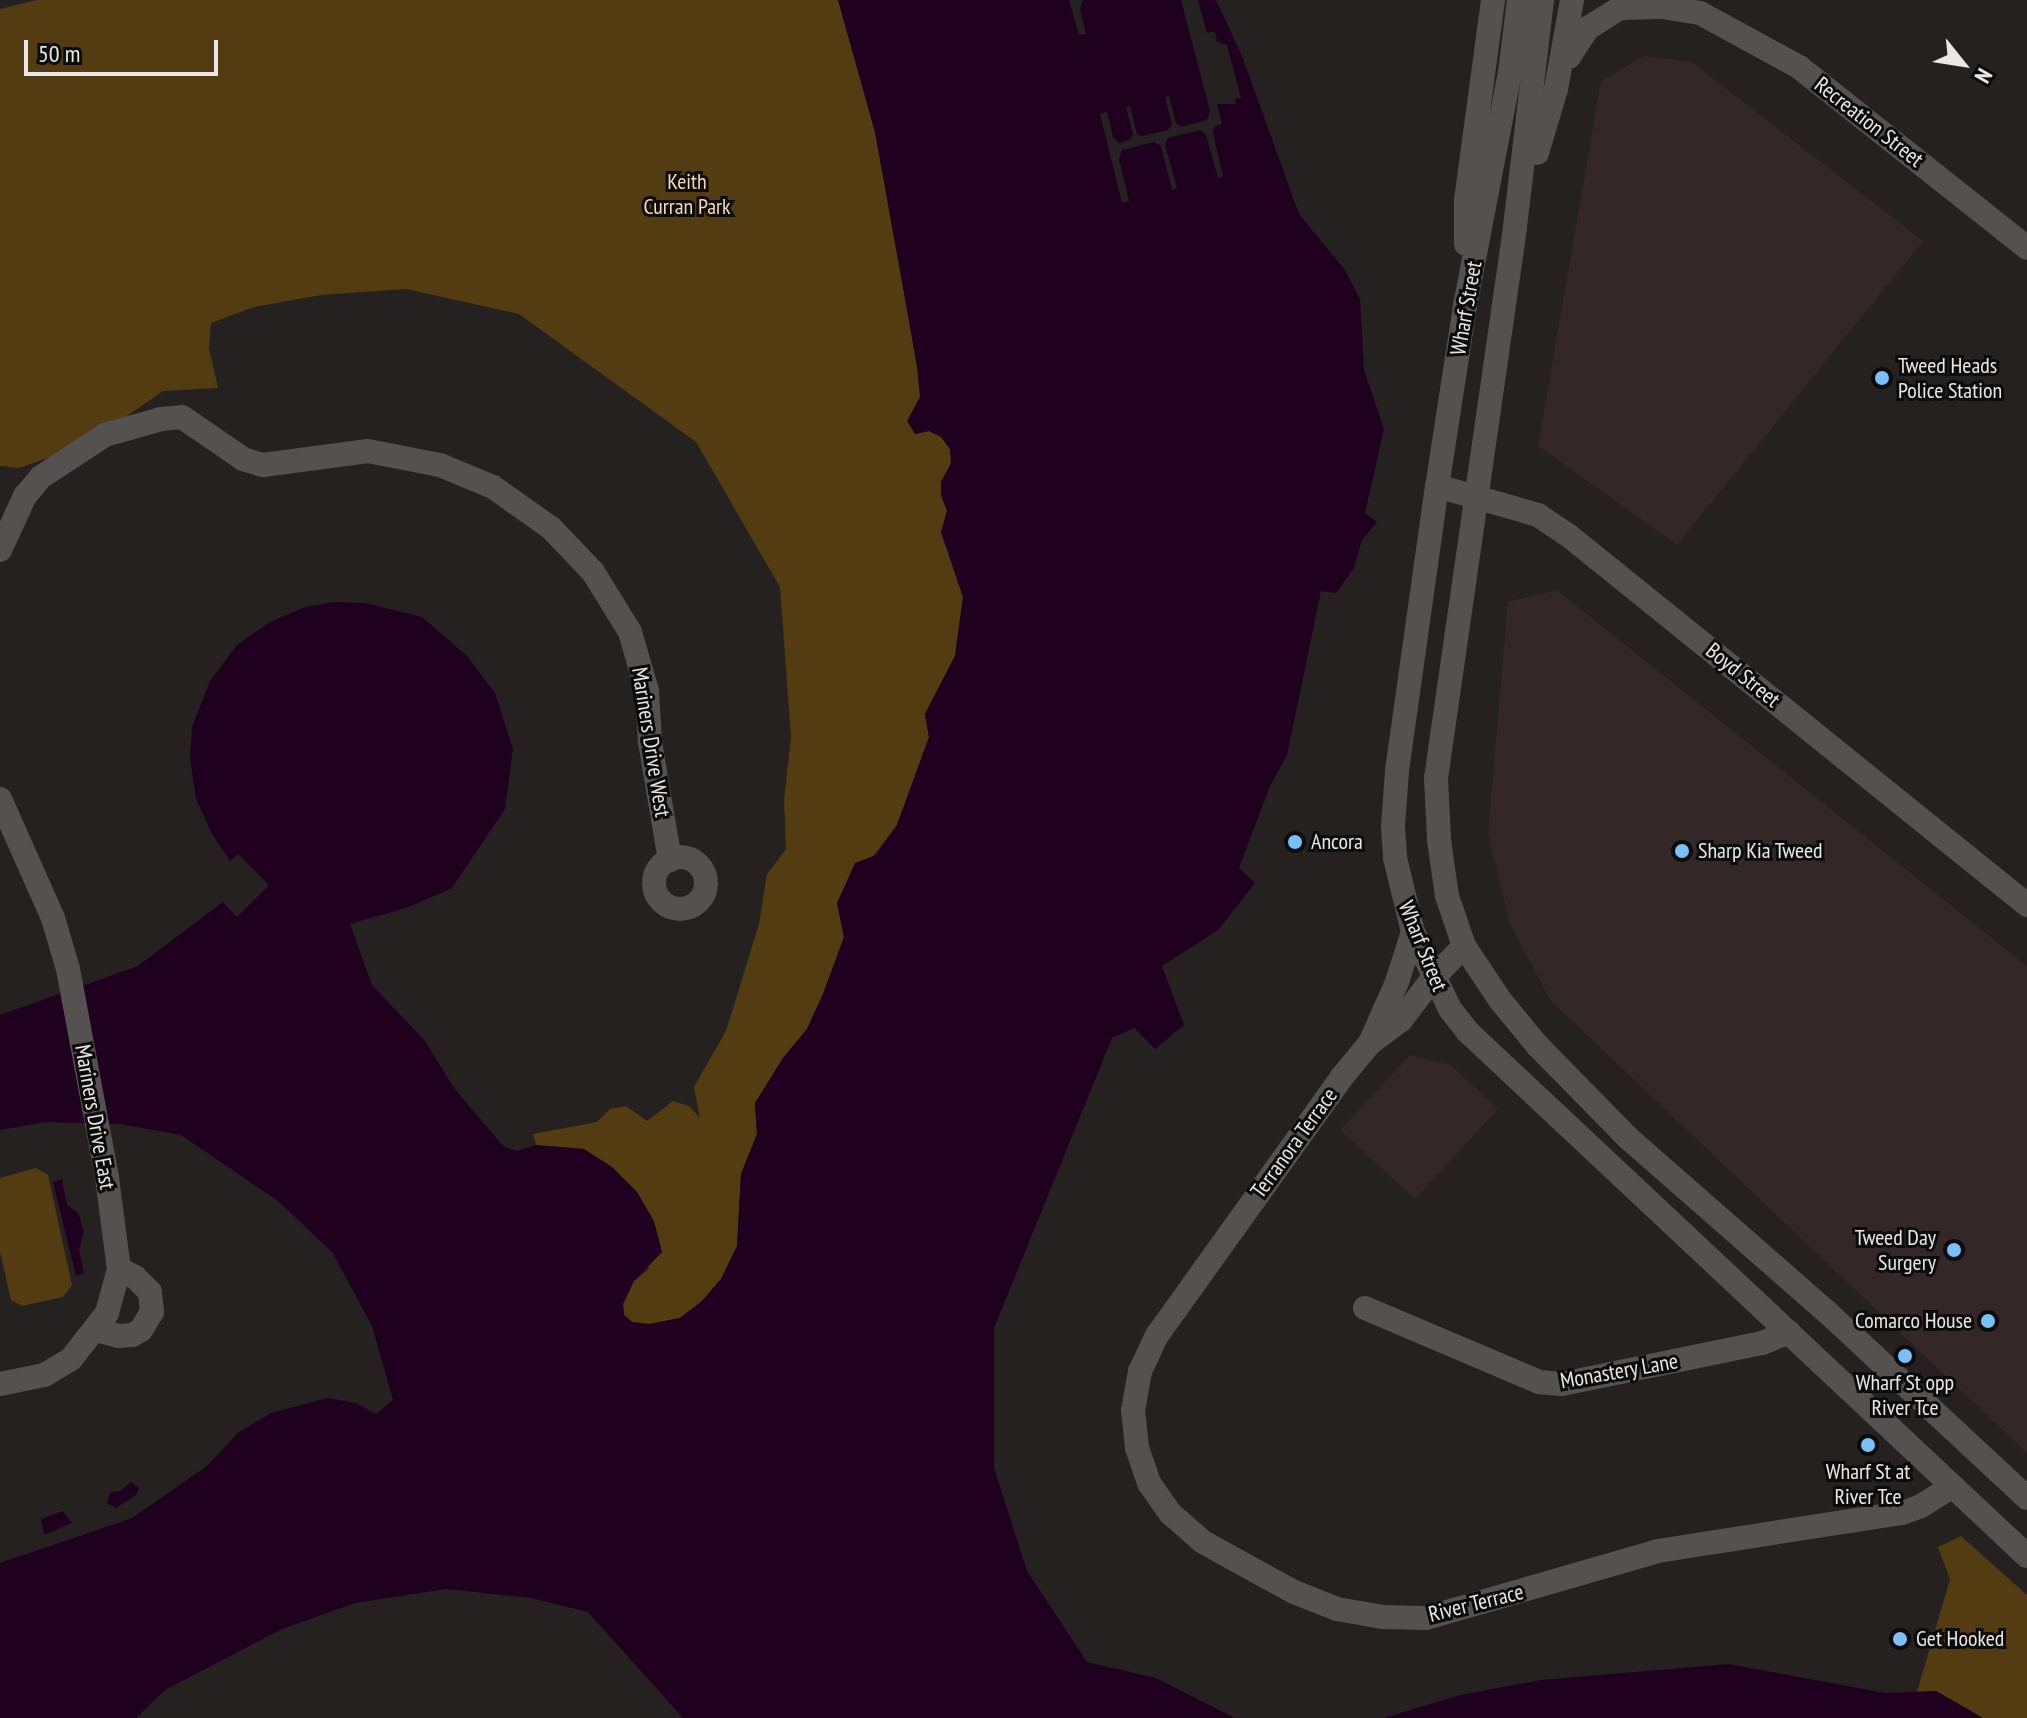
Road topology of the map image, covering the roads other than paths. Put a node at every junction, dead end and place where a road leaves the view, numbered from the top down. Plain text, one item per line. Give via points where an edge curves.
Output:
1 (1493, 0) edge
2 (1519, 0) edge
3 (1542, 0) edge
4 (1572, 0) edge
5 (1679, 0) edge
6 (1700, 13) junction
7 (1556, 89) junction
8 (1515, 228) junction
9 (2027, 248) edge
10 (1465, 306) junction
11 (1437, 486) junction
12 (1477, 495) junction
13 (25, 496) junction
14 (0, 505) edge
15 (0, 550) edge
16 (0, 799) edge
17 (670, 860) dead end
18 (2027, 905) edge
19 (1413, 932) junction
20 (1464, 946) junction
21 (1433, 978) junction
22 (1370, 1043) junction
23 (1219, 1245) joint
24 (119, 1269) junction
25 (1365, 1308) dead end
26 (96, 1330) junction
27 (1789, 1332) junction
28 (0, 1384) edge
29 (1951, 1487) junction
30 (2027, 1498) edge
31 (2027, 1556) edge

1 - 10 street via 1466,200
2 - 10 street, Wharf Street
3 - 8 street, Wharf Street
4 - 7 street
5 - 6 street, Recreation Street
6 - 7 street via 1642,6 1603,16 1576,41
6 - 9 street, Recreation Street via 1799,67
7 - 8 street
8 - 12 street, Wharf Street
10 - 11 street, Wharf Street
11 - 12 street, Boyd Street
11 - 19 street, Wharf Street via 1393,827 1399,881
12 - 18 street, Boyd Street via 1538,515 1568,535
12 - 20 street, Wharf Street via 1436,778 1447,896
13 - 14 street
13 - 15 street, Mariners Drive West
13 - 17 street, Mariners Drive West via 41,477 105,435 182,417 243,459 263,465 368,451 440,465 493,487 551,528 593,572 630,632 647,691
16 - 24 street, Mariners Drive East via 53,918 68,969
19 - 21 street, Wharf Street
19 - 22 street, Terranora Terrace
20 - 21 street, Terranora Terrace
20 - 30 street, Wharf Street via 1537,1045 1627,1137 1827,1312
21 - 22 street, Terranora Terrace via 1401,1020
21 - 27 street, Wharf Street via 1468,1032 1513,1078
22 - 23 street, Terranora Terrace
23 - 29 street, River Terrace via 1157,1335 1140,1371 1133,1410 1137,1448 1149,1483 1170,1513 1203,1542 1251,1571 1337,1609 1426,1618 1658,1551 1902,1513
24 - 26 street, Mariners Drive East via 107,1313
24 - 26 street via 150,1292 152,1312 132,1335
25 - 27 street, Monastery Lane via 1539,1382 1562,1384 1762,1343
26 - 28 street, Mariners Drive East via 71,1359 44,1375
27 - 29 street, Wharf Street
29 - 31 street, Wharf Street

